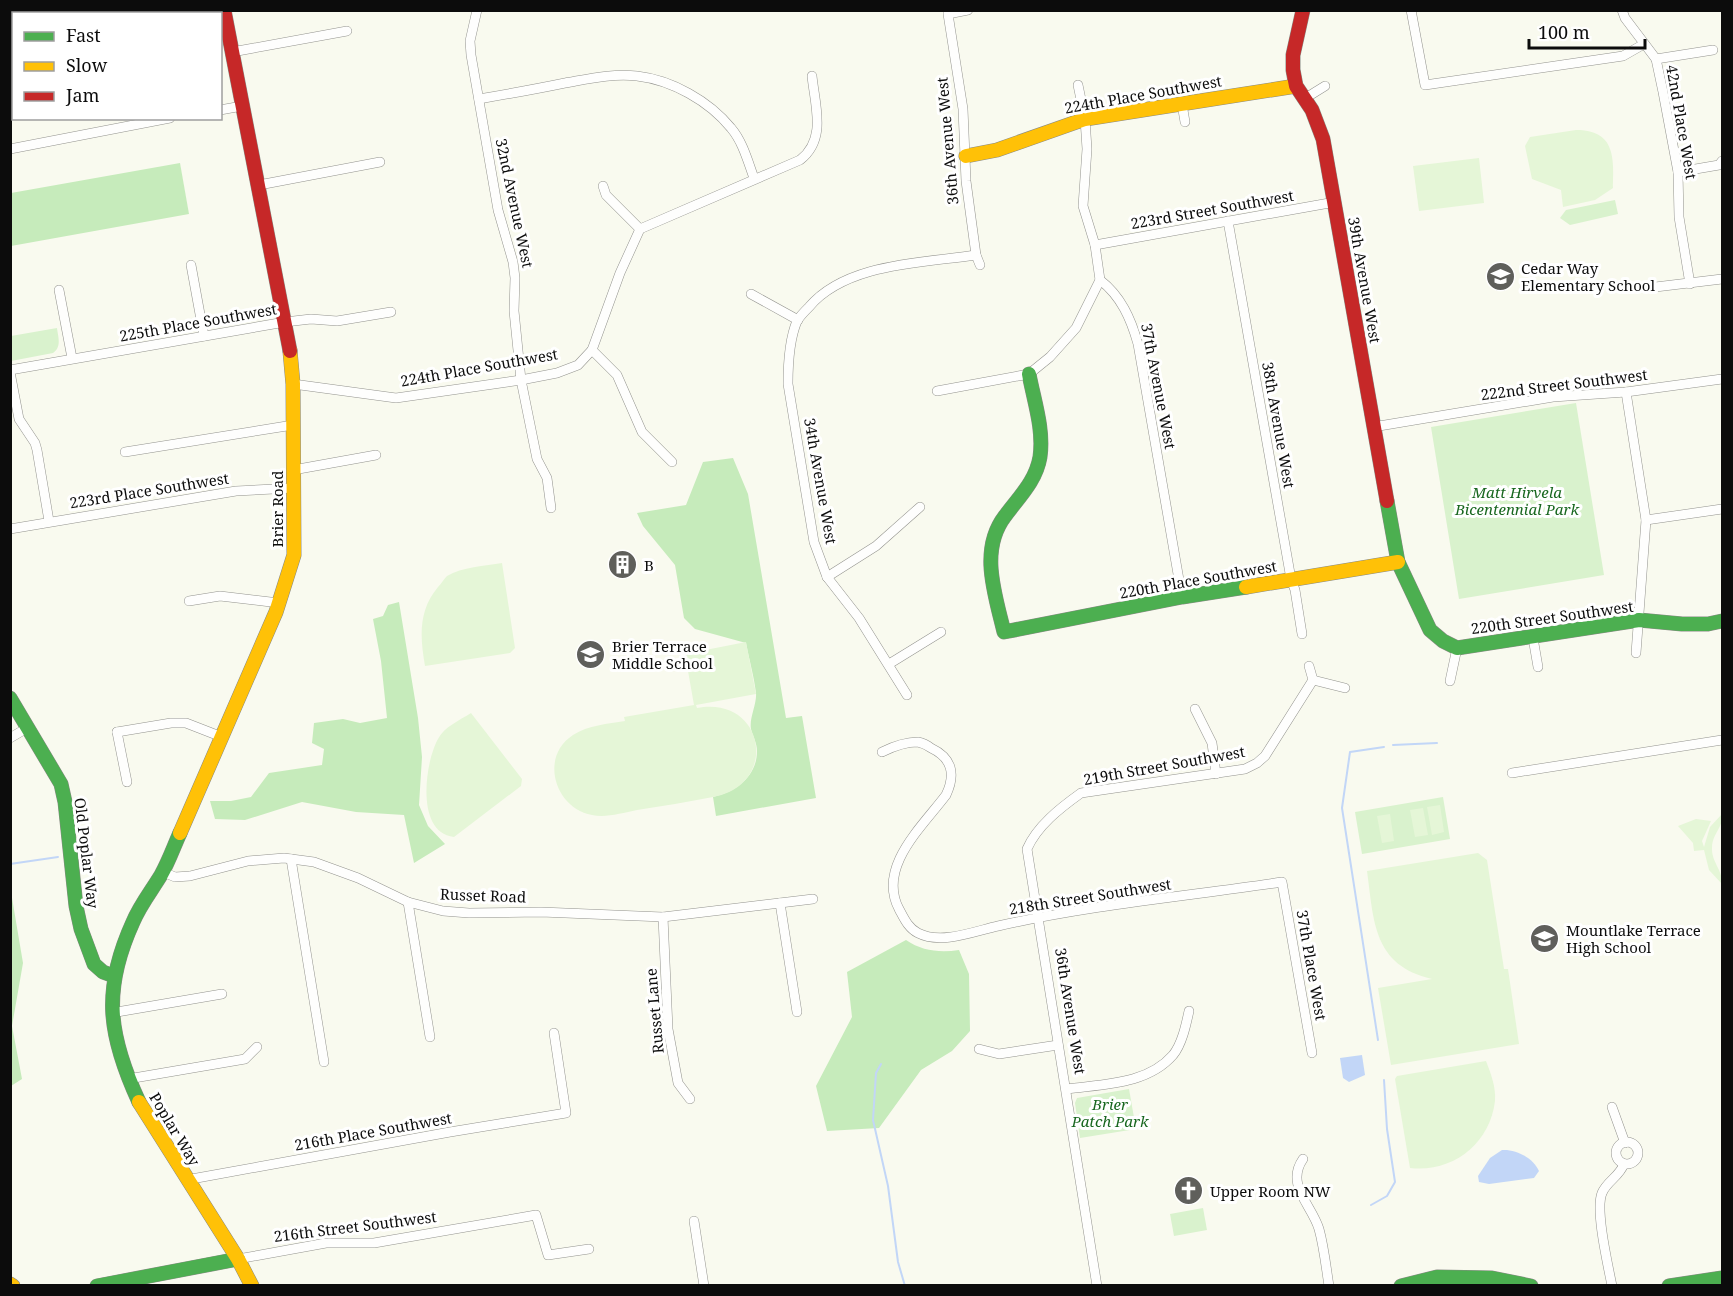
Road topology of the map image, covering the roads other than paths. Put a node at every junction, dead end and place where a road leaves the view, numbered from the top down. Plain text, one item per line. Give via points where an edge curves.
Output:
1 (224, 10) edge
2 (477, 10) edge
3 (968, 10) edge
4 (1303, 10) edge
5 (1411, 10) edge
6 (1622, 10) edge
7 (346, 31) dead end
8 (1644, 44) junction
9 (1713, 50) dead end
10 (232, 52) junction
11 (1656, 59) junction
12 (812, 76) dead end
13 (1078, 85) dead end
14 (1296, 86) junction
15 (1325, 86) dead end
16 (479, 99) junction
17 (1304, 99) junction
18 (1182, 104) junction
19 (242, 106) junction
20 (222, 110) edge
21 (1085, 118) junction
22 (160, 120) edge
23 (1185, 122) dead end
24 (10, 149) edge
25 (966, 156) junction
26 (1722, 161) edge
27 (380, 162) dead end
28 (1678, 172) junction
29 (754, 178) junction
30 (259, 185) junction
31 (603, 186) dead end
32 (1335, 202) junction
33 (1228, 221) junction
34 (640, 229) junction
35 (1095, 245) junction
36 (190, 265) dead end
37 (1722, 279) edge
38 (1100, 280) junction
39 (1690, 284) junction
40 (1647, 288) dead end
41 (59, 290) dead end
42 (751, 294) dead end
43 (391, 312) dead end
44 (798, 320) junction
45 (285, 322) junction
46 (204, 336) junction
47 (592, 350) junction
48 (72, 358) junction
49 (10, 371) edge
50 (1029, 374) junction
51 (1722, 379) edge
52 (521, 380) junction
53 (293, 384) junction
54 (938, 392) dead end
55 (1626, 392) junction
56 (293, 425) junction
57 (1373, 427) junction
58 (125, 452) dead end
59 (376, 455) dead end
60 (672, 462) dead end
61 (293, 470) junction
62 (294, 488) junction
63 (920, 507) dead end
64 (551, 508) dead end
65 (1722, 509) edge
66 (1646, 520) junction
67 (49, 521) junction
68 (10, 529) edge
69 (1398, 562) junction
70 (827, 577) junction
71 (1291, 579) junction
72 (1182, 597) junction
73 (189, 601) dead end
74 (279, 603) junction
75 (1639, 620) junction
76 (1722, 621) edge
77 (940, 632) dead end
78 (1302, 634) dead end
79 (1533, 638) junction
80 (1457, 648) junction
81 (1636, 653) dead end
82 (889, 664) junction
83 (1310, 666) dead end
84 (1538, 668) dead end
85 (1313, 680) junction
86 (1450, 681) dead end
87 (1345, 688) dead end
88 (907, 695) dead end
89 (10, 698) edge
90 (1195, 709) dead end
91 (109, 724) dead end
92 (27, 729) junction
93 (117, 732) junction
94 (222, 737) junction
95 (10, 738) edge
96 (1722, 740) edge
97 (882, 752) dead end
98 (1512, 773) dead end
99 (1216, 774) junction
100 (127, 782) dead end
101 (1027, 849) joint
102 (291, 859) junction
103 (164, 872) junction
104 (1282, 882) joint
105 (813, 899) dead end
106 (408, 902) junction
107 (780, 903) junction
108 (663, 917) junction
109 (1039, 917) junction
110 (114, 976) junction
111 (222, 994) dead end
112 (1189, 1011) dead end
113 (797, 1012) dead end
114 (111, 1013) junction
115 (554, 1033) dead end
116 (430, 1037) dead end
117 (1058, 1045) junction
118 (257, 1047) dead end
119 (979, 1049) dead end
120 (1312, 1053) dead end
121 (324, 1062) dead end
122 (128, 1079) junction
123 (1066, 1089) junction
124 (690, 1099) dead end
125 (1612, 1107) dead end
126 (1625, 1143) junction
127 (1303, 1159) dead end
128 (1624, 1164) junction
129 (186, 1180) junction
130 (694, 1221) dead end
131 (589, 1249) dead end
132 (238, 1259) junction
133 (1722, 1278) edge
134 (97, 1286) edge
135 (252, 1286) edge
136 (704, 1286) edge
137 (1097, 1286) edge
138 (1329, 1286) edge
139 (1401, 1286) edge
140 (1530, 1286) edge
141 (1612, 1286) edge
142 (1669, 1286) edge

1 - 10 street, Brier Road
2 - 16 street, 32nd Avenue West via 470,41
3 - 25 street, 36th Avenue West via 948,14
4 - 14 street, 39th Avenue West via 1293,55
5 - 8 street via 1425,85 1623,56
6 - 8 street, 42nd Place West
7 - 10 street
8 - 11 street, 42nd Place West
9 - 11 street
10 - 19 street, Brier Road
11 - 28 street, 42nd Place West
12 - 29 street via 817,133 810,153
13 - 21 street
14 - 17 street, 39th Avenue West
14 - 18 street, 224th Place Southwest
15 - 17 street
16 - 29 street via 602,76 660,80 712,110 733,129
16 - 52 street, 32nd Avenue West via 498,210 513,262
17 - 32 street, 39th Avenue West via 1323,139
18 - 21 street, 224th Place Southwest
18 - 23 street
19 - 20 street
19 - 30 street, Brier Road
21 - 25 street, 224th Place Southwest via 1054,127 1012,147
21 - 35 street via 1083,206
22 - 24 street
25 - 44 street, 36th Avenue West via 978,260 929,262 860,274 831,286
26 - 28 street via 1719,165
27 - 30 street
28 - 39 street, 42nd Place West via 1679,217
29 - 34 street
30 - 45 street, Brier Road
31 - 34 street via 606,195
32 - 33 street, 223rd Street Southwest
32 - 57 street, 39th Avenue West
33 - 35 street, 223rd Street Southwest
33 - 71 street, 38th Avenue West
34 - 47 street
35 - 38 street
36 - 46 street
37 - 39 street
38 - 50 street via 1076,328
38 - 72 street, 37th Avenue West via 1120,300 1138,344
39 - 40 street
41 - 48 street
42 - 44 street
43 - 45 street, 225th Place Southwest via 337,321
44 - 70 street, 34th Avenue West via 789,358 788,384 814,542
45 - 46 street, 225th Place Southwest
45 - 53 street, Brier Road
46 - 48 street, 225th Place Southwest
47 - 52 street, 224th Place Southwest via 578,365
47 - 60 street via 617,375 642,432
48 - 49 street, 225th Place Southwest
49 - 67 street via 19,419 37,450
50 - 54 street
50 - 72 street, 220th Place Southwest via 1040,431 1037,469 1020,500 1002,519 992,543 990,568 1004,632
51 - 55 street, 222nd Street Southwest
52 - 53 street, 224th Place Southwest via 396,399
52 - 64 street, 32nd Avenue West
53 - 56 street, Brier Road
55 - 57 street, 222nd Street Southwest via 1552,397
55 - 66 street
56 - 58 street
56 - 61 street, Brier Road
57 - 69 street, 39th Avenue West
59 - 61 street
61 - 62 street, Brier Road
62 - 67 street, 223rd Place Southwest via 236,491
62 - 74 street, Brier Road via 294,555
63 - 70 street via 876,546
65 - 66 street
66 - 75 street
67 - 68 street, 223rd Place Southwest
69 - 71 street, 220th Place Southwest
69 - 80 street, 220th Street Southwest via 1430,630
70 - 82 street, 34th Avenue West
71 - 72 street, 220th Place Southwest
71 - 78 street, 38th Avenue West
73 - 74 street via 220,596
74 - 94 street, Brier Road
75 - 76 street, 220th Street Southwest via 1682,624
75 - 79 street, 220th Street Southwest
75 - 81 street
77 - 82 street
79 - 80 street, 220th Street Southwest
79 - 84 street
80 - 86 street
82 - 88 street, 34th Avenue West
83 - 85 street
85 - 87 street
85 - 99 street, 219th Street Southwest via 1265,756 1245,769
89 - 92 street, Old Poplar Way
90 - 99 street via 1212,743
91 - 93 street
92 - 95 street
92 - 110 street, Old Poplar Way via 51,765 65,802 76,906 86,946 94,964
93 - 94 street via 186,723
93 - 100 street
94 - 103 street, Brier Road
96 - 98 street
97 - 109 street, 218th Street Southwest via 899,744 921,742 943,753 951,770 946,795 896,862 891,881 894,899 906,924 919,934 937,938
99 - 101 street, 219th Street Southwest via 1081,793 1033,836
101 - 109 street, 36th Avenue West
102 - 103 street, Russet Road via 248,861 190,876 175,877
102 - 106 street, Russet Road via 314,862 358,878
102 - 121 street
103 - 110 street, Brier Road via 133,921
104 - 109 street, 218th Street Southwest
104 - 120 street, 37th Place West
105 - 107 street, Russet Road
106 - 108 street, Russet Road via 443,911
106 - 116 street
107 - 108 street, Russet Road
107 - 113 street
108 - 124 street, Russet Lane via 668,1029 678,1083
109 - 117 street, 36th Avenue West
110 - 114 street, Poplar Way
111 - 114 street
112 - 123 street via 1174,1054 1158,1068 1138,1078
114 - 122 street, Poplar Way
115 - 129 street, 216th Place Southwest via 566,1113
117 - 119 street via 999,1054
117 - 123 street, 36th Avenue West
118 - 122 street via 245,1059
122 - 129 street, Poplar Way
123 - 137 street, 36th Avenue West
125 - 126 street
126 - 128 street via 1616,1154
126 - 128 street via 1633,1144 1638,1153 1634,1162
127 - 138 street via 1297,1184 1316,1221
128 - 141 street via 1602,1192 1599,1206
129 - 132 street, Poplar Way
130 - 136 street
131 - 132 street, 216th Street Southwest via 548,1255 536,1215 374,1243 326,1243
132 - 134 street, 216th Street Southwest
132 - 135 street, Poplar Way
133 - 142 street
139 - 140 street via 1437,1277 1492,1278

